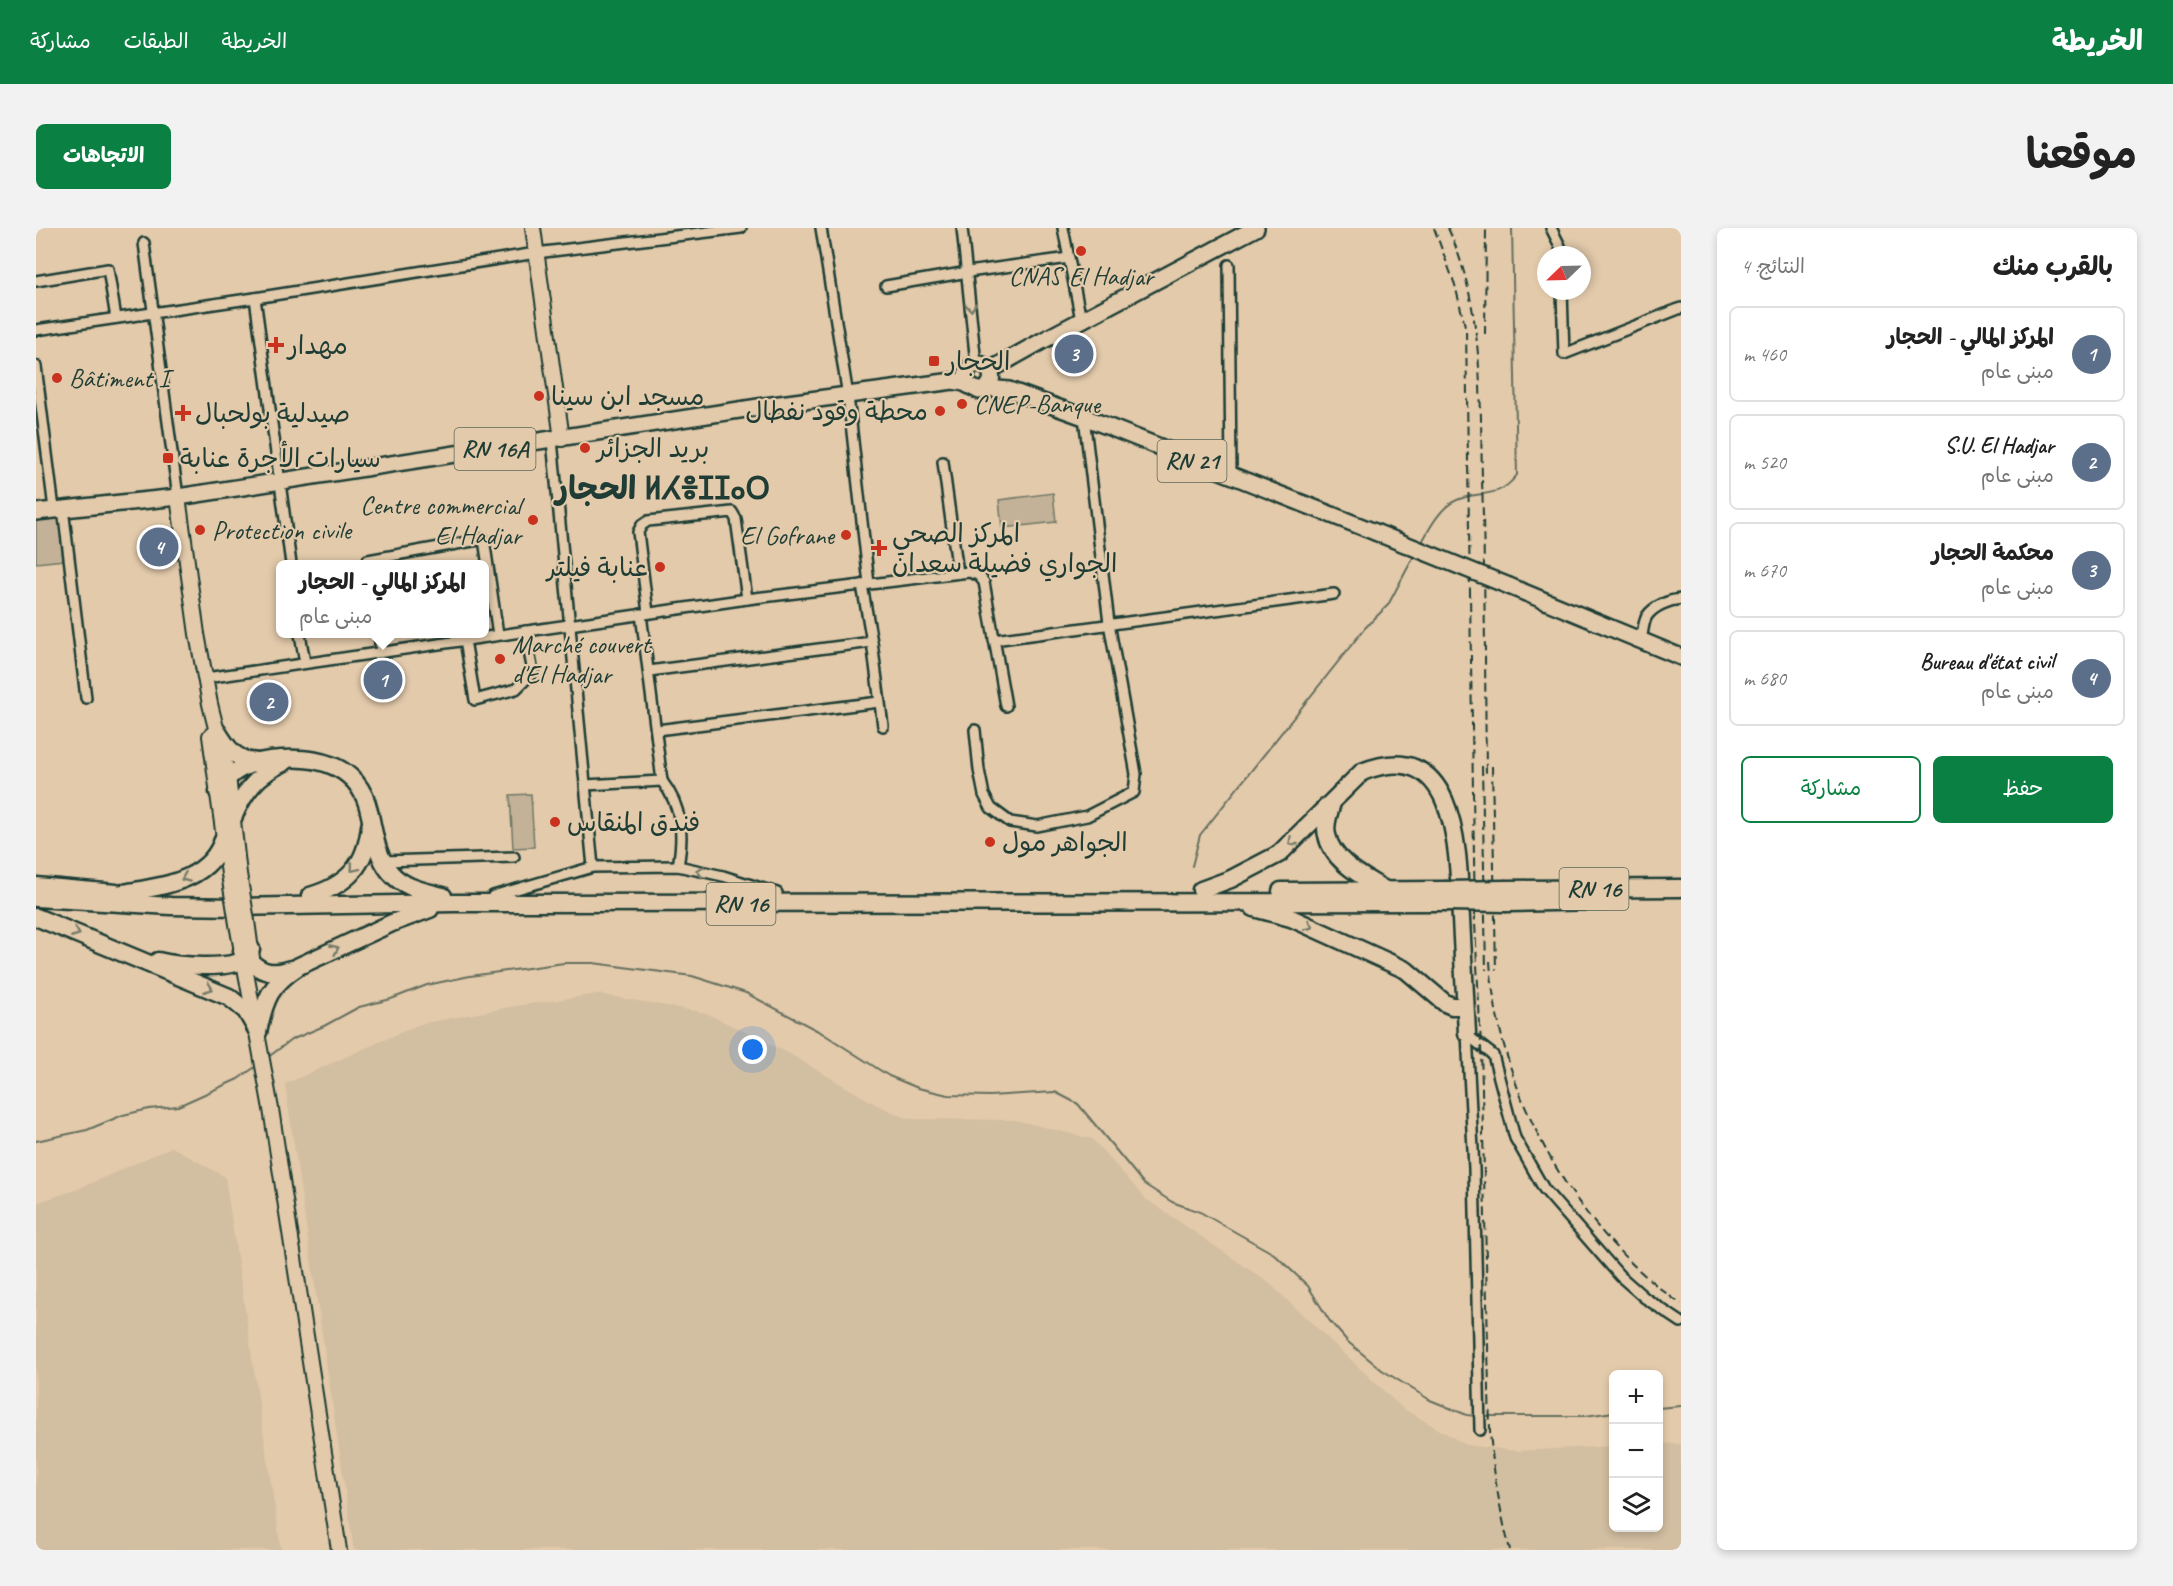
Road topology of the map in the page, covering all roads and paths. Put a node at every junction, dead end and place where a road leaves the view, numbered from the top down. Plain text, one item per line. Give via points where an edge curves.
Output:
1 (533, 228) edge
2 (741, 228) edge
3 (821, 228) edge
4 (962, 228) edge
5 (1063, 228) edge
6 (1257, 228) edge
7 (1551, 228) edge
8 (144, 243) dead end
9 (1560, 246) edge
10 (536, 253) junction
11 (1069, 258) junction
12 (1229, 265) dead end
13 (968, 272) junction
14 (36, 281) edge
15 (886, 286) dead end
16 (255, 298) junction
17 (1562, 300) edge
18 (1681, 308) edge
19 (154, 312) junction
20 (116, 318) junction
21 (1081, 320) junction
22 (36, 330) edge
23 (36, 366) edge
24 (976, 377) junction
25 (848, 396) junction
26 (1084, 417) junction
27 (557, 439) junction
28 (943, 462) dead end
29 (1231, 477) junction
30 (279, 481) junction
31 (178, 497) junction
32 (59, 508) junction
33 (36, 512) edge
34 (290, 560) edge
35 (368, 560) edge
36 (487, 560) edge
37 (489, 573) edge
38 (958, 573) junction
39 (866, 585) junction
40 (1334, 594) dead end
41 (747, 599) junction
42 (1681, 599) edge
43 (644, 613) junction
44 (1109, 623) junction
45 (569, 624) junction
46 (525, 631) junction
47 (498, 635) junction
48 (489, 636) edge
49 (301, 638) edge
50 (380, 638) edge
51 (478, 638) edge
52 (465, 640) junction
53 (994, 640) junction
54 (1641, 640) junction
55 (872, 642) junction
56 (381, 652) junction
57 (1681, 657) edge
58 (305, 663) junction
59 (649, 671) junction
60 (206, 678) junction
61 (86, 698) dead end
62 (879, 702) junction
63 (210, 704) junction
64 (1006, 706) dead end
65 (882, 726) dead end
66 (657, 730) junction
67 (975, 730) dead end
68 (217, 731) junction
69 (291, 759) junction
70 (257, 762) junction
71 (228, 776) junction
72 (662, 781) junction
73 (585, 784) junction
74 (218, 792) junction
75 (1333, 801) junction
76 (233, 818) junction
77 (370, 819) junction
78 (224, 837) junction
79 (514, 857) dead end
80 (383, 861) junction
81 (678, 866) junction
82 (593, 867) junction
83 (234, 874) junction
84 (36, 886) edge
85 (1681, 888) edge
86 (1201, 890) junction
87 (1386, 890) junction
88 (123, 893) junction
89 (777, 893) junction
90 (310, 896) junction
91 (494, 896) junction
92 (1446, 896) junction
93 (1507, 896) junction
94 (36, 898) edge
95 (448, 900) junction
96 (1681, 900) edge
97 (1233, 902) junction
98 (36, 917) edge
99 (117, 949) junction
100 (247, 957) junction
101 (299, 966) junction
102 (1465, 1006) junction
103 (1467, 1033) junction
104 (259, 1034) junction
105 (1681, 1322) edge
106 (1480, 1430) dead end
107 (339, 1550) edge

1 - 10 main road
2 - 10 street
3 - 25 street
4 - 13 street
5 - 11 street
6 - 21 main road, RN 16A
7 - 9 street
8 - 19 street
10 - 16 street
10 - 27 main road
11 - 13 street
11 - 21 street
12 - 29 street
13 - 15 street
13 -> 24 street
14 - 20 street via 108,269
16 - 19 street
16 - 30 street
17 - 18 street via 1564,354
19 - 20 street
19 - 31 street
20 - 22 street
21 - 24 main road, RN 16A
23 - 32 street
24 - 25 main road, RN 16A
24 - 26 main road, RN 21
25 - 27 main road, RN 16A
25 - 39 street
26 - 29 main road, RN 21
26 - 44 street
27 - 30 main road, RN 16A
27 - 45 street
28 - 38 street
29 - 54 main road, RN 21, bridge
30 - 31 main road, RN 16A
30 - 34 street
31 - 32 main road, RN 16A
31 - 60 main road
32 - 33 main road, RN 16A
32 - 61 street
35 - 36 street via 484,539
37 - 47 street
38 - 39 street
38 - 53 street via 974,573 984,582
39 - 41 street
39 - 55 street
40 - 44 street
41 - 43 street
41 - 43 street via 734,514 726,511 648,521 638,532
42 - 54 street via 1673,599 1647,616
43 - 45 street
43 - 59 street
44 - 53 street
44 - 67 street via 1135,764 1134,792 1087,816 1037,826 1010,822 991,808 984,795
45 - 46 street
45 - 73 street
46 - 47 street
46 - 52 street via 532,672 516,689 475,700
47 - 48 street
49 - 58 street
50 - 56 street
51 - 52 street
52 - 56 street
53 - 64 street
54 - 57 main road, RN 21
55 - 59 street
55 - 62 street
56 - 58 street
58 - 60 street
59 - 66 street
60 - 63 main road
62 - 65 street
62 - 66 street
63 - 68 main road
63 - 74 main road
66 - 72 street
68 - 70 highway via 234,755
68 - 71 main road
69 - 70 highway
69 - 76 highway via 254,782
69 - 77 highway via 319,760 344,772 362,793
70 - 71 highway
71 - 74 highway
71 - 76 main road
72 - 73 street
72 - 81 street via 681,821
73 - 82 street
74 - 78 main road
75 -> 86 highway via 1279,854
75 - 87 highway via 1327,822 1332,848 1341,860
75 - 102 highway via 1362,772 1391,764 1412,766 1428,777 1441,794 1457,843
76 - 83 main road
77 - 80 highway
77 -> 90 highway via 365,854 357,866 343,882
78 - 83 main road
78 -> 88 highway via 212,860 199,872 164,886
79 - 80 street
80 - 95 highway via 405,885
81 - 82 street
89 -> 81 street
82 - 91 street
83 - 100 main road, bridge
84 - 88 highway, RN 16
85 - 93 highway, RN 16
86 - 87 highway, RN 16
86 - 89 highway, RN 16
87 - 92 highway, RN 16
88 - 90 highway, RN 16
89 - 91 highway, RN 16
90 - 95 highway, RN 16
91 - 95 highway, RN 16
92 - 93 highway, RN 16, bridge
92 - 97 highway, RN 16
93 - 96 highway, RN 16
94 - 95 highway, RN 16 via 238,908
95 - 97 highway, RN 16
101 -> 95 highway
97 -> 102 highway via 1330,934 1406,970 1445,1003
98 -> 99 highway
99 - 100 highway via 173,964 221,965
99 -> 104 highway via 229,997 246,1011
100 - 101 highway via 269,972
100 - 104 main road
101 - 104 highway via 270,991
102 - 103 highway
103 - 105 street via 1493,1055 1515,1138 1544,1189 1620,1276
103 - 106 street
104 - 107 main road

